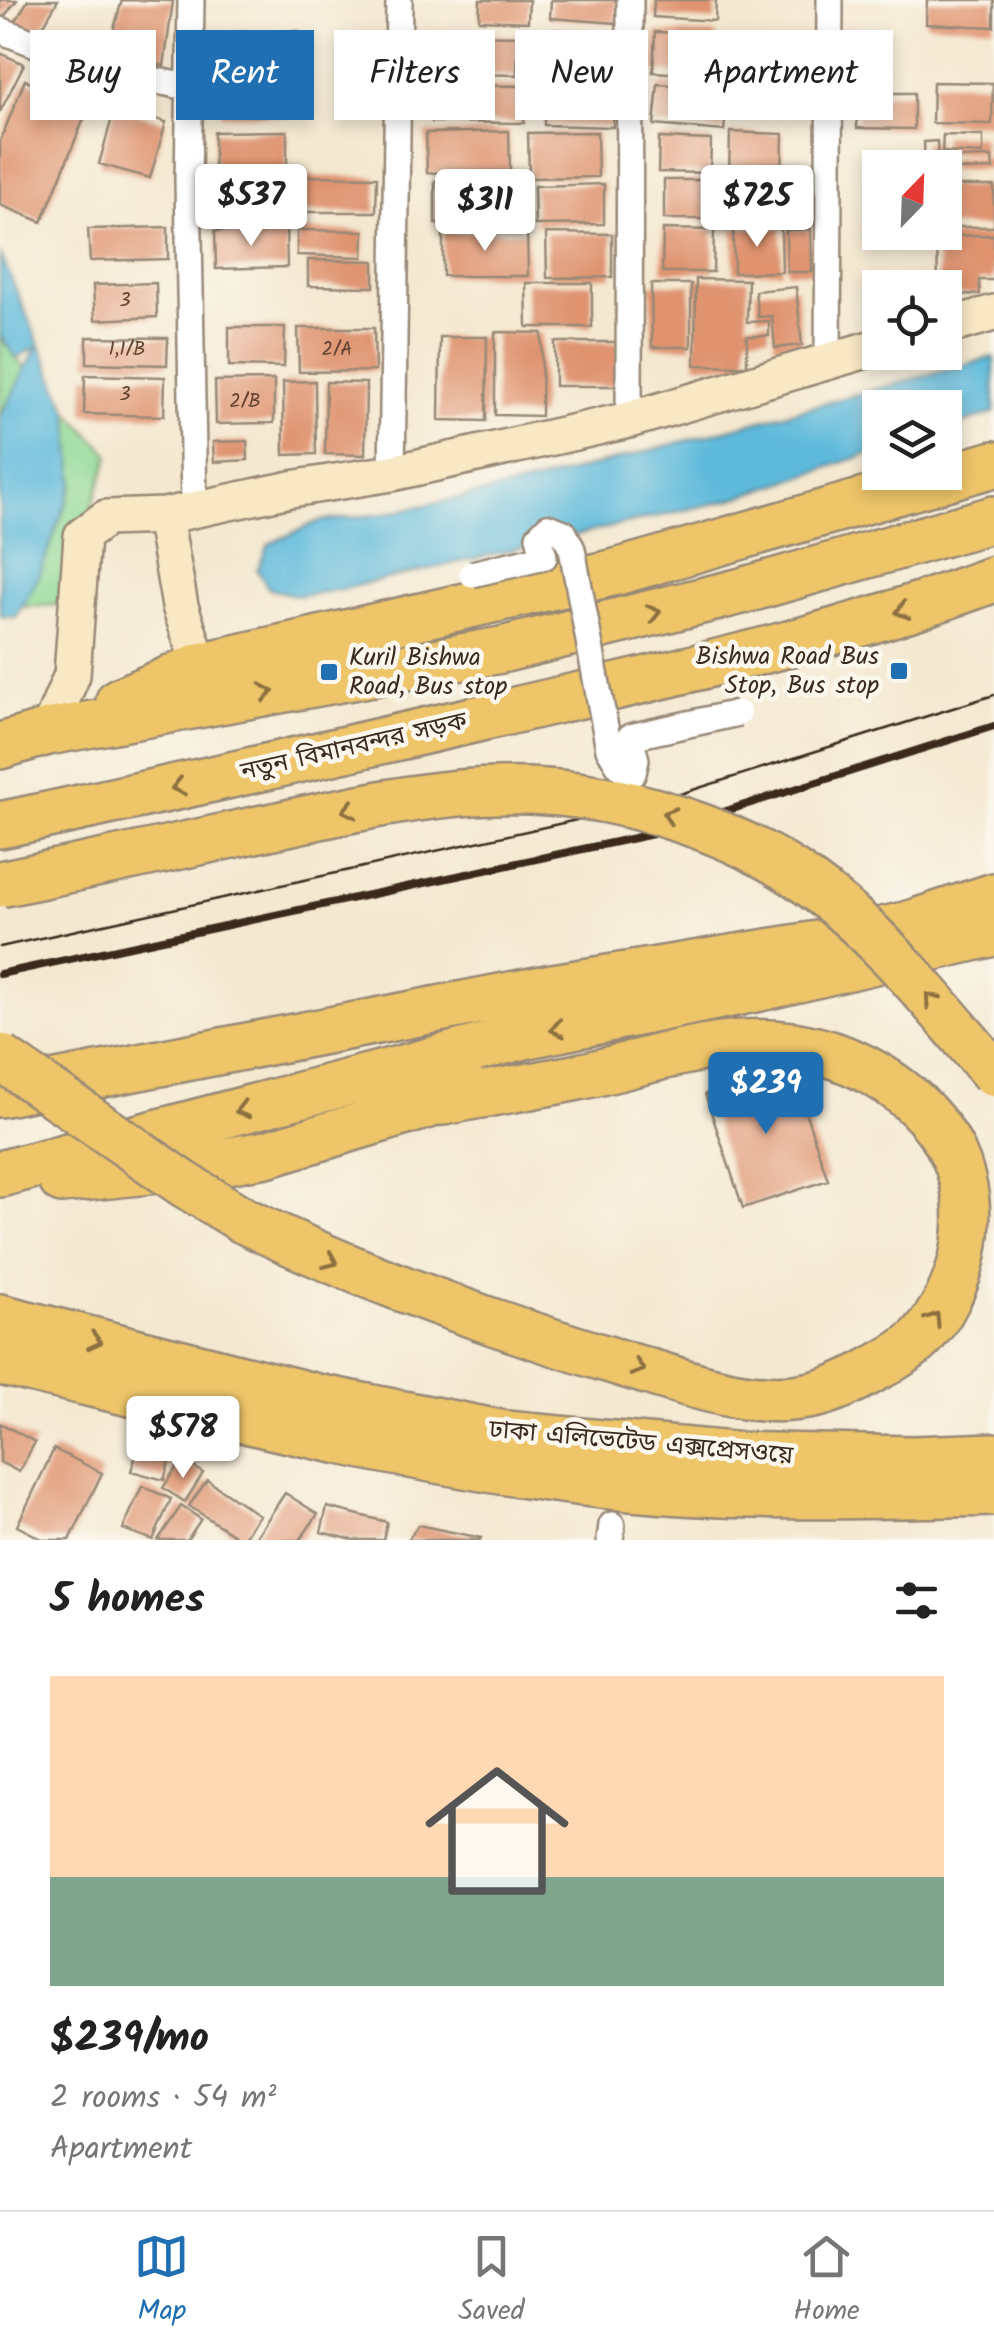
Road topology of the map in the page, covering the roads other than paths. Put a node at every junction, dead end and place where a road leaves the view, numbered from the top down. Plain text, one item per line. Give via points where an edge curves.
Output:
1 (191, 0) edge
2 (400, 0) edge
3 (630, 0) edge
4 (830, 0) edge
5 (0, 30) edge
6 (190, 30) edge
7 (176, 85) edge
8 (187, 120) edge
9 (994, 313) edge
10 (962, 323) edge
11 (862, 351) edge
12 (828, 361) junction
13 (629, 420) junction
14 (994, 464) edge
15 (392, 473) junction
16 (179, 511) junction
17 (994, 519) edge
18 (472, 574) dead end
19 (994, 579) edge
20 (200, 666) junction
21 (738, 713) dead end
22 (48, 732) junction
23 (0, 746) edge
24 (0, 825) edge
25 (0, 884) edge
26 (994, 896) edge
27 (994, 933) edge
28 (760, 988) junction
29 (0, 1057) edge
30 (994, 1073) edge
31 (0, 1094) edge
32 (444, 1102) junction
33 (0, 1174) edge
34 (0, 1183) edge
35 (0, 1317) edge
36 (0, 1362) edge
37 (994, 1456) edge
38 (994, 1493) edge

1 - 6 street
2 - 15 street
3 - 13 street
4 - 12 street
5 - 7 street via 106,71
8 - 16 street
9 - 10 street
11 - 12 street
12 - 13 street
13 - 15 street
14 - 20 highway via 566,585
15 - 16 street
16 - 20 street via 180,606
16 - 22 street via 106,518 82,536 72,676
22 -> 17 highway via 501,650
18 - 21 street, bridge via 544,557 538,536 548,527 564,533 609,748 633,773 630,737
19 -> 24 highway, নতুন বিমানবন্দর সড়ক via 698,667
20 - 22 highway
22 - 23 highway
30 -> 25 highway, bridge via 894,956 806,881 708,828 601,796 493,790 398,800
26 - 31 highway via 836,941 547,988
27 - 28 highway
28 - 32 highway via 679,1025
28 -> 33 highway via 524,1036
29 -> 32 highway, bridge via 184,1184 305,1250 450,1307 699,1386 806,1397 848,1384 924,1335 951,1293 968,1226 965,1194 941,1132 890,1082 826,1053 747,1043 676,1052
32 - 34 highway via 266,1154 100,1178
35 -> 37 highway, ঢাকা এলিভেটেড এক্সপ্রেসওয়ে via 317,1397 505,1434 732,1455
36 - 38 highway, ঢাকা এলিভেটেড এক্সপ্রেসওয়ে via 325,1440 604,1486 863,1496

